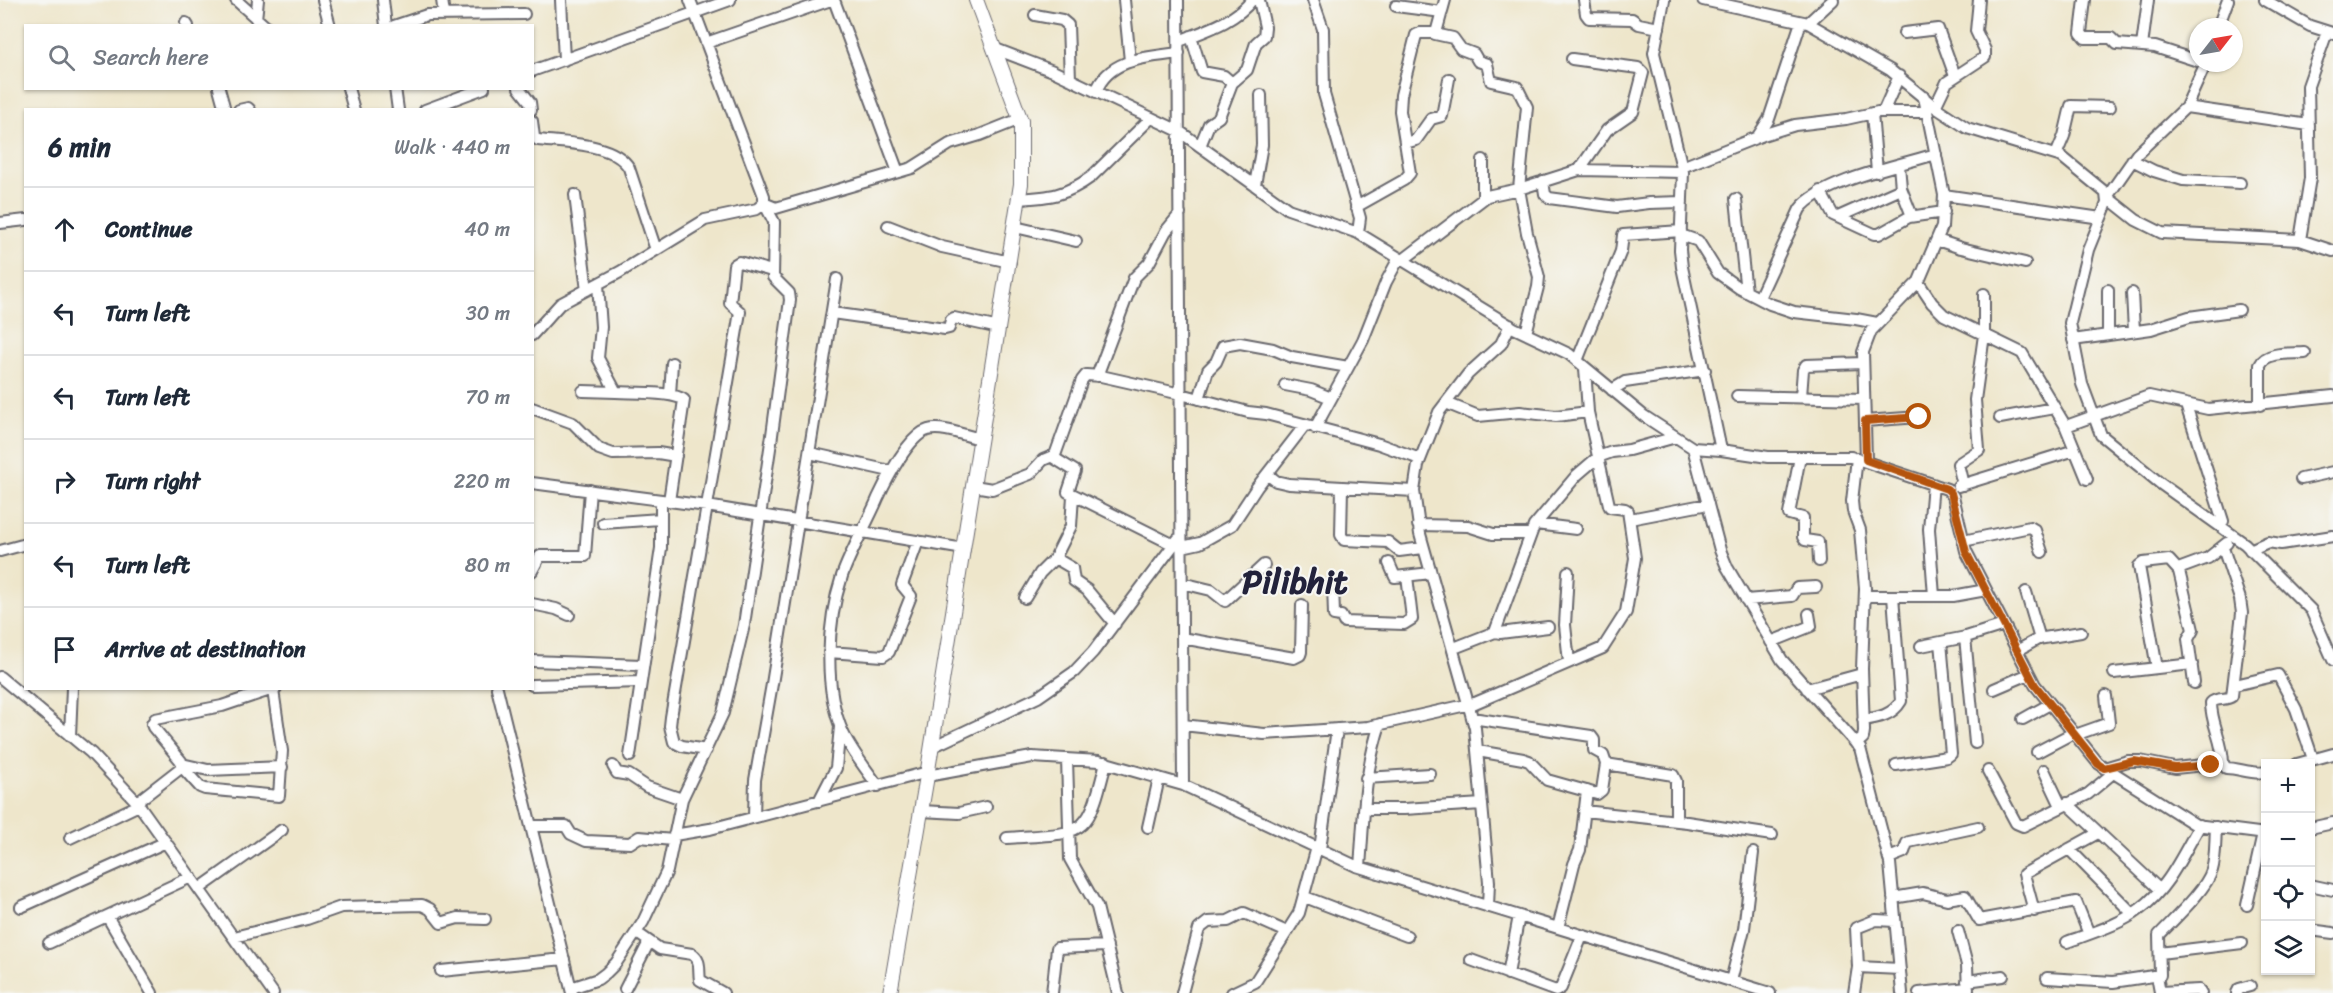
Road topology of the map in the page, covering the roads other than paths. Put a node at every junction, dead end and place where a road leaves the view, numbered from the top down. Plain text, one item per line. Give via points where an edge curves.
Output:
1 (236, 0) edge
2 (258, 0) edge
3 (323, 0) edge
4 (383, 0) edge
5 (442, 0) edge
6 (561, 0) edge
7 (690, 0) edge
8 (730, 0) edge
9 (832, 0) edge
10 (976, 0) edge
11 (1124, 0) edge
12 (1178, 0) edge
13 (1252, 0) edge
14 (1259, 0) edge
15 (1312, 0) edge
16 (1445, 0) edge
17 (1584, 0) edge
18 (1664, 0) edge
19 (1703, 0) edge
20 (1979, 0) edge
21 (2085, 0) edge
22 (2148, 0) edge
23 (2228, 0) edge
24 (2265, 0) edge
25 (1831, 1) edge
26 (1396, 6) dead end
27 (1442, 12) junction
28 (444, 14) junction
29 (501, 14) junction
30 (524, 14) dead end
31 (695, 14) junction
32 (1035, 15) dead end
33 (2221, 18) edge
34 (260, 22) edge
35 (1805, 23) junction
36 (329, 24) edge
37 (386, 24) edge
38 (399, 24) edge
39 (502, 24) edge
40 (1659, 28) junction
41 (2330, 32) edge
42 (1904, 33) dead end
43 (1435, 34) junction
44 (1191, 36) junction
45 (706, 43) junction
46 (2142, 46) junction
47 (1179, 47) junction
48 (993, 48) junction
49 (2189, 58) edge
50 (1572, 59) dead end
51 (564, 60) junction
52 (1130, 61) junction
53 (534, 70) edge
54 (2202, 72) edge
55 (1899, 76) junction
56 (1955, 76) junction
57 (1070, 79) junction
58 (1449, 79) dead end
59 (1232, 83) junction
60 (220, 90) edge
61 (349, 90) edge
62 (395, 90) edge
63 (479, 90) edge
64 (521, 90) edge
65 (1096, 92) junction
66 (1261, 95) dead end
67 (2186, 106) junction
68 (2110, 107) dead end
69 (224, 108) edge
70 (353, 108) edge
71 (398, 108) edge
72 (430, 108) edge
73 (531, 108) edge
74 (1931, 109) junction
75 (1877, 112) junction
76 (1151, 118) junction
77 (1020, 119) junction
78 (2308, 125) junction
79 (1179, 131) junction
80 (534, 136) edge
81 (1758, 137) junction
82 (1405, 144) junction
83 (1200, 146) junction
84 (1936, 153) junction
85 (2056, 155) junction
86 (1483, 160) dead end
87 (2132, 160) junction
88 (1899, 165) junction
89 (1682, 169) junction
90 (1579, 170) junction
91 (898, 172) junction
92 (1877, 172) junction
93 (1543, 181) junction
94 (2240, 183) dead end
95 (1255, 185) junction
96 (1519, 189) junction
97 (1901, 189) junction
98 (1820, 191) junction
99 (575, 195) dead end
100 (1944, 195) junction
101 (2108, 197) junction
102 (1483, 198) junction
103 (1019, 199) junction
104 (1736, 199) dead end
105 (1682, 202) junction
106 (764, 203) junction
107 (1356, 207) junction
108 (1944, 212) junction
109 (1180, 214) junction
110 (1912, 216) junction
111 (1838, 218) junction
112 (2101, 218) junction
113 (24, 220) edge
114 (0, 223) edge
115 (888, 226) dead end
116 (1015, 227) junction
117 (1358, 233) junction
118 (1681, 233) junction
119 (1937, 240) junction
120 (2300, 240) junction
121 (1076, 242) dead end
122 (656, 250) junction
123 (2333, 251) edge
124 (1401, 259) junction
125 (1010, 262) junction
126 (2025, 263) dead end
127 (772, 271) junction
128 (837, 279) dead end
129 (1918, 282) junction
130 (598, 284) junction
131 (587, 290) junction
132 (2108, 290) dead end
133 (1746, 292) junction
134 (2132, 293) dead end
135 (1984, 294) dead end
136 (1759, 298) junction
137 (2239, 310) dead end
138 (832, 313) junction
139 (1877, 323) junction
140 (1510, 325) junction
141 (999, 328) junction
142 (2134, 331) junction
143 (534, 333) edge
144 (1526, 333) junction
145 (1984, 334) junction
146 (2108, 335) junction
147 (2073, 340) junction
148 (2305, 353) dead end
149 (672, 363) dead end
150 (1863, 363) junction
151 (1581, 364) junction
152 (1348, 367) junction
153 (1705, 370) junction
154 (1098, 376) junction
155 (1285, 385) dead end
156 (1612, 390) junction
157 (583, 391) dead end
158 (616, 392) junction
159 (1181, 394) junction
160 (670, 395) junction
161 (1737, 396) dead end
162 (1801, 396) junction
163 (2333, 396) edge
164 (1199, 399) junction
165 (1331, 399) junction
166 (1864, 399) junction
167 (1446, 403) junction
168 (2186, 405) junction
169 (2260, 405) junction
170 (2054, 408) junction
171 (534, 409) edge
172 (1588, 412) junction
173 (2093, 415) junction
174 (1919, 417) dead end
175 (2000, 418) dead end
176 (1865, 421) junction
177 (2065, 424) junction
178 (1310, 426) junction
179 (1676, 437) junction
180 (981, 439) junction
181 (1692, 448) junction
182 (1721, 450) junction
183 (2075, 450) junction
184 (810, 453) junction
185 (1055, 455) junction
186 (676, 456) junction
187 (1598, 457) junction
188 (1800, 457) junction
189 (1420, 459) junction
190 (1862, 459) junction
191 (890, 471) junction
192 (2333, 472) edge
193 (1267, 474) junction
194 (2086, 479) dead end
195 (2301, 479) dead end
196 (534, 483) edge
197 (1933, 484) junction
198 (1963, 485) junction
199 (974, 486) junction
200 (1342, 488) junction
201 (590, 490) junction
202 (1414, 491) junction
203 (1949, 491) junction
204 (1072, 496) junction
205 (665, 500) junction
206 (1708, 504) junction
207 (706, 506) junction
208 (760, 516) junction
209 (660, 519) junction
210 (1630, 519) junction
211 (798, 522) junction
212 (603, 523) dead end
213 (1418, 525) junction
214 (2217, 525) junction
215 (1534, 529) junction
216 (1576, 529) dead end
217 (863, 533) junction
218 (2233, 536) junction
219 (2333, 536) edge
220 (918, 541) junction
221 (1963, 542) junction
222 (24, 545) edge
223 (1178, 546) junction
224 (1424, 548) junction
225 (2223, 548) junction
226 (964, 549) junction
227 (2250, 550) junction
228 (0, 551) edge
229 (2042, 552) dead end
230 (1055, 558) junction
231 (1819, 561) dead end
232 (1389, 563) dead end
233 (1264, 565) dead end
234 (534, 567) edge
235 (2179, 571) junction
236 (1568, 572) dead end
237 (1431, 573) junction
238 (1407, 576) junction
239 (1182, 583) junction
240 (1333, 583) dead end
241 (1816, 587) dead end
242 (1986, 590) junction
243 (2026, 592) dead end
244 (1865, 596) junction
245 (1893, 596) junction
246 (1934, 596) junction
247 (1025, 598) dead end
248 (1746, 600) junction
249 (534, 604) edge
250 (1302, 605) dead end
251 (1809, 614) dead end
252 (569, 615) dead end
253 (1115, 624) junction
254 (2004, 625) junction
255 (1548, 627) dead end
256 (1495, 632) junction
257 (2081, 633) dead end
258 (2328, 635) edge
259 (1965, 637) junction
260 (1182, 638) junction
261 (2040, 639) junction
262 (1771, 642) junction
263 (1941, 642) junction
264 (1922, 646) dead end
265 (1454, 648) junction
266 (2017, 651) junction
267 (830, 652) junction
268 (2333, 660) edge
269 (534, 661) edge
270 (1569, 663) junction
271 (2192, 664) junction
272 (642, 665) junction
273 (2157, 668) junction
274 (2114, 673) dead end
275 (1862, 674) junction
276 (2029, 674) junction
277 (0, 677) edge
278 (641, 682) junction
279 (2194, 682) dead end
280 (534, 685) edge
281 (2235, 685) junction
282 (1807, 689) junction
283 (1994, 689) dead end
284 (72, 690) edge
285 (272, 690) edge
286 (275, 690) edge
287 (497, 690) edge
288 (27, 694) edge
289 (2106, 696) dead end
290 (1469, 704) junction
291 (2050, 704) junction
292 (1472, 718) junction
293 (2023, 719) dead end
294 (1863, 720) junction
295 (840, 724) junction
296 (1380, 724) junction
297 (1183, 725) junction
298 (1337, 729) junction
299 (2074, 734) junction
300 (70, 736) junction
301 (1975, 743) dead end
302 (1856, 744) junction
303 (932, 747) junction
304 (706, 750) junction
305 (1478, 750) junction
306 (2037, 752) dead end
307 (2333, 754) edge
308 (630, 756) dead end
309 (1067, 759) junction
310 (2313, 759) joint
311 (1106, 762) junction
312 (2223, 763) junction
313 (1606, 764) junction
314 (182, 765) junction
315 (1896, 765) dead end
316 (613, 766) dead end
317 (282, 767) junction
318 (2044, 770) dead end
319 (1988, 771) dead end
320 (2109, 771) junction
321 (2261, 772) edge
322 (928, 774) junction
323 (1430, 774) dead end
324 (1159, 778) junction
325 (1366, 778) junction
326 (1183, 785) junction
327 (878, 786) junction
328 (1587, 791) junction
329 (682, 799) junction
330 (819, 801) junction
331 (138, 803) junction
332 (1482, 804) junction
333 (2064, 804) junction
334 (986, 807) dead end
335 (1364, 808) junction
336 (921, 811) junction
337 (1584, 811) junction
338 (754, 817) junction
339 (1676, 821) junction
340 (2333, 823) edge
341 (531, 825) junction
342 (2200, 825) junction
343 (1148, 827) dead end
344 (1978, 827) dead end
345 (2216, 827) junction
346 (2315, 827) edge
347 (282, 830) dead end
348 (1069, 833) junction
349 (2098, 833) junction
350 (2261, 834) edge
351 (1772, 835) dead end
352 (674, 837) junction
353 (70, 838) dead end
354 (1007, 838) dead end
355 (166, 842) junction
356 (2261, 847) edge
357 (1319, 848) junction
358 (2069, 849) junction
359 (1753, 853) dead end
360 (1889, 858) junction
361 (1360, 867) junction
362 (191, 877) junction
363 (2315, 886) edge
364 (200, 889) junction
365 (2160, 890) junction
366 (2333, 890) edge
367 (1893, 898) junction
368 (1304, 900) junction
369 (2247, 905) dead end
370 (21, 907) dead end
371 (1488, 907) junction
372 (2034, 911) junction
373 (2133, 914) junction
374 (107, 916) junction
375 (1519, 916) junction
376 (485, 919) dead end
377 (1896, 921) junction
378 (1558, 928) junction
379 (639, 929) junction
380 (1958, 931) dead end
381 (2315, 931) edge
382 (1287, 932) junction
383 (2333, 933) edge
384 (2089, 934) junction
385 (1407, 936) dead end
386 (1582, 936) junction
387 (234, 937) junction
388 (650, 942) junction
389 (2067, 942) dead end
390 (49, 943) dead end
391 (2242, 944) dead end
392 (1107, 946) junction
393 (2160, 953) junction
394 (564, 959) junction
395 (1471, 960) dead end
396 (1858, 967) junction
397 (1900, 969) junction
398 (441, 971) dead end
399 (1508, 974) junction
400 (2003, 976) dead end
401 (2157, 976) junction
402 (2047, 978) dead end
403 (1731, 981) junction
404 (2250, 986) dead end
405 (1968, 987) edge
406 (2108, 987) edge
407 (625, 989) dead end
408 (572, 991) edge
409 (152, 993) edge
410 (273, 993) edge
411 (723, 993) edge
412 (731, 993) edge
413 (890, 993) edge
414 (1052, 993) edge
415 (1118, 993) edge
416 (1182, 993) edge
417 (1232, 993) edge
418 (1770, 993) edge
419 (1854, 993) edge
420 (1902, 993) edge
421 (1919, 993) edge
422 (2201, 993) edge
423 (2237, 993) edge

1 - 34 street
2 - 34 street
3 - 36 street
4 - 37 street
5 - 28 street
6 - 51 street
7 - 31 street
8 - 31 street
9 - 45 street
9 - 91 street
10 - 48 main road
11 - 52 street
12 - 47 street
13 - 44 street via 1243,11
14 - 59 street via 1264,36 1256,44 1247,70
15 - 107 street via 1323,29 1324,94
16 - 27 street
17 - 40 street via 1589,18 1632,19
18 - 40 street
19 - 35 street
20 - 56 street via 1976,31 1985,57
21 - 46 street via 2082,36
22 - 46 street
23 - 33 street
24 - 41 street via 2310,26
25 - 35 street
26 - 27 street
27 - 43 street
28 - 29 street
28 - 38 street via 416,17
29 - 30 street
29 - 39 street
31 - 45 street
31 - 51 street
32 - 57 street via 1062,20 1068,25
35 - 55 street
35 - 81 street via 1769,119
40 - 89 street via 1654,53
41 - 78 street via 2308,86
42 - 56 street via 1938,29
43 - 82 street via 1416,35 1400,104
43 - 96 street via 1453,38 1461,49 1487,64 1492,82 1519,89 1527,107
44 - 47 street
44 - 59 street via 1202,72 1224,76
45 - 106 street
46 - 49 street
47 - 52 street
47 - 79 street
48 - 57 street
48 - 77 main road
50 - 90 street via 1638,68 1643,74 1633,111 1607,130
51 - 53 street
52 - 65 street via 1105,76
54 - 67 street
55 - 74 street via 1924,97
55 - 75 street
56 - 74 street via 1944,86
57 - 65 street
58 - 82 street via 1442,116 1431,119 1416,140
59 - 83 street via 1219,117 1209,124
60 - 69 street
61 - 70 street
62 - 71 street
63 - 72 street
64 - 73 street
65 - 76 street
66 - 95 street via 1261,153
67 - 78 street
67 - 87 street
68 - 85 street via 2071,106
74 - 75 street
74 - 84 street
74 - 85 street via 1967,128
75 - 81 street via 1795,125
75 - 92 street
76 - 79 street
76 - 103 street via 1080,186 1050,197
77 - 91 street via 950,144 918,166
77 - 103 main road
78 - 120 street via 2310,178
79 - 83 street
79 - 109 street
80 - 122 street via 538,140 590,146 623,158
81 - 89 street
82 - 107 street via 1408,177
83 - 95 street
84 - 88 street
84 - 100 street
85 - 101 street
86 - 102 street
87 - 94 street via 2183,180
87 - 101 street
88 - 92 street
88 - 97 street
89 - 90 street
89 - 105 street
90 - 93 street
91 - 106 street via 776,208
92 - 98 street
93 - 96 street
93 - 105 street via 1549,198 1617,207
95 - 117 street via 1288,209
96 - 102 street
96 - 144 street via 1539,277
97 - 110 street
97 - 111 street
98 - 111 street via 1831,213
98 - 136 street via 1800,210
99 - 131 street
100 - 108 street
100 - 112 street
101 - 112 street
101 - 120 street via 2136,220 2162,233
102 - 124 street
103 - 116 main road
104 - 133 street
105 - 118 street
106 - 122 street via 758,209 705,220
106 - 127 street via 774,222
107 - 117 street via 1360,218
108 - 110 street
108 - 119 street
109 - 154 street via 1149,263 1134,278
109 - 159 street
110 - 111 street via 1877,234
112 - 147 street via 2088,250 2070,323
113 - 114 street
115 - 125 street via 931,244
116 - 121 street
116 - 125 main road
117 - 124 street
118 - 133 street via 1698,242 1718,273
118 - 151 street via 1623,235 1621,251
118 - 153 street via 1682,267
119 - 126 street
119 - 129 street
120 - 123 street
122 - 130 street
124 - 140 street
124 - 152 street via 1386,282
125 - 141 main road
127 - 207 street via 739,262 735,265 730,303 740,312
127 - 208 street via 790,300
128 - 138 street
129 - 139 street
129 - 145 street via 1944,315
130 - 131 street
130 - 158 street via 598,358
131 - 143 street via 560,304
132 - 146 street
133 - 136 street
134 - 142 street
135 - 145 street
136 - 139 street via 1794,312
137 - 142 street
138 - 141 street via 945,329 954,318
138 - 184 street
139 - 150 street via 1864,344
140 - 144 street
140 - 167 street via 1501,344 1468,374
141 - 180 main road
142 - 146 street
144 - 151 street
145 - 170 street via 2022,353
145 - 198 street via 1975,400 1979,450 1958,464
146 - 147 street
147 - 173 street
148 - 169 street via 2268,356 2262,361
149 - 160 street
150 - 162 street via 1806,365
150 - 166 street
151 - 156 street
151 - 172 street
152 - 164 street via 1231,343 1223,346 1208,370
152 - 165 street
153 - 156 street via 1625,382
153 - 182 street
154 - 159 street
154 - 185 street via 1086,375 1082,380
155 - 165 street
156 - 179 street
157 - 158 street
158 - 160 street
159 - 164 street
159 - 223 street via 1182,534
160 - 186 street via 684,400
161 - 162 street
162 - 166 street
163 - 169 street
164 - 178 street
165 - 178 street
166 - 176 street
167 - 172 street via 1478,416
167 - 189 street via 1434,421
168 - 169 street via 2208,409
168 - 173 street via 2149,396
168 - 214 street via 2223,521
170 - 175 street
170 - 177 street
171 - 186 street via 573,423 599,449 613,454
172 - 187 street
173 - 177 street
173 - 214 street via 2101,435
174 - 176 street
176 - 190 street
177 - 183 street
178 - 189 street
178 - 193 street
179 - 181 street
179 - 187 street
180 - 191 street via 930,429 916,438
180 - 199 main road
181 - 182 street
181 - 206 street
182 - 188 street
183 - 194 street
183 - 198 street
184 - 191 street
184 - 211 street
185 - 199 street via 1043,460 1030,474 992,489
185 - 204 street via 1055,460 1075,471 1067,489
186 - 205 street
187 - 210 street via 1610,507 1625,509
187 - 215 street via 1577,475
188 - 190 street
188 - 231 street via 1789,512 1790,516 1803,518 1805,540 1818,542
189 - 202 street
190 - 197 street
190 - 244 street via 1853,506 1860,530
191 - 217 street
192 - 195 street
193 - 200 street via 1289,484
193 - 223 street via 1232,525 1200,543
196 - 201 street
197 - 203 street
197 - 246 street via 1929,529
198 - 203 street
199 - 226 main road
200 - 202 street
200 - 224 street via 1344,540 1388,542 1399,551
201 - 205 street
201 - 234 street via 585,556 540,556
202 - 213 street
203 - 221 street
204 - 223 street
204 - 230 street via 1071,526
205 - 207 street
205 - 209 street
206 - 210 street
206 - 248 street via 1727,567
207 - 208 street
207 - 304 street via 670,726 678,745
208 - 211 street
208 - 304 street via 744,625 727,701
209 - 212 street
209 - 272 street via 661,548
210 - 270 street via 1635,558 1626,612 1603,648
211 - 217 street
211 - 338 street via 755,780
213 - 215 street via 1468,526 1493,534
213 - 224 street
214 - 218 street
215 - 216 street
215 - 256 street
217 - 220 street
217 - 267 street via 842,576 831,624
218 - 225 street
218 - 227 street
219 - 227 street via 2282,544 2268,542
220 - 226 street
220 - 267 street via 902,585 911,597 889,652 883,656
221 - 229 street via 2030,527 2035,530
221 - 242 street
222 - 228 street
223 - 239 street
223 - 253 street
224 - 237 street
225 - 235 street
225 - 281 street via 2242,613
226 - 303 main road
227 - 258 street via 2311,610
230 - 247 street via 1038,575
230 - 253 street via 1071,566 1074,581 1087,590
232 - 238 street via 1395,577
233 - 239 street via 1225,601 1211,590
235 - 271 street via 2193,630 2188,639
235 - 273 street via 2169,560 2139,566
236 - 270 street via 1565,625
237 - 238 street
237 - 265 street
238 - 240 street via 1412,619 1404,624 1343,622 1341,616 1334,615
239 - 260 street
241 - 248 street via 1797,588 1792,596
242 - 246 street
242 - 254 street
243 - 261 street
244 - 245 street
244 - 275 street
245 - 246 street
245 - 294 street via 1901,701 1883,716
248 - 262 street
249 - 252 street
250 - 260 street via 1300,655 1294,658
251 - 262 street via 1810,626
253 - 303 street via 1080,666 1050,690
254 - 259 street
254 - 266 street
255 - 256 street
256 - 265 street
257 - 261 street
258 - 268 street
259 - 263 street
259 - 301 street
260 - 297 street
261 - 266 street
262 - 282 street
263 - 264 street
263 - 315 street via 1951,754
265 - 290 street
266 - 276 street
267 - 295 street via 831,682
269 - 272 street
270 - 290 street
271 - 273 street
271 - 279 street
272 - 278 street
273 - 274 street
275 - 282 street
275 - 294 street
276 - 283 street
276 - 291 street
277 - 288 street
278 - 280 street
278 - 308 street
281 - 310 street via 2274,674 2281,678
281 - 312 street via 2230,698 2211,703 2223,747
282 - 302 street
284 - 300 street
285 - 314 street via 222,706 155,719 153,727
286 - 317 street
287 - 341 street
288 - 300 street
289 - 299 street via 2109,723
290 - 292 street
290 - 296 street
291 - 293 street
291 - 299 street
292 - 305 street
292 - 313 street via 1591,736 1594,750 1603,755
294 - 302 street via 1863,738
295 - 327 street via 851,748
295 - 330 street via 836,768
296 - 298 street
296 - 325 street
297 - 298 street via 1264,734
297 - 326 street
298 - 357 street
299 - 306 street
299 - 320 street via 2098,764
300 - 331 street
302 - 360 street
303 - 322 main road
304 - 329 street
305 - 328 street via 1529,761 1547,780
305 - 332 street
307 - 310 street
309 - 311 street
309 - 322 street via 1032,757
309 - 348 street
311 - 324 street
311 - 348 street via 1092,813 1086,823
312 - 320 street via 2175,768 2134,761
312 - 321 street via 2226,768
313 - 328 street via 1602,790 1597,794
313 - 339 street via 1673,775
314 - 317 street via 207,770
314 - 317 street via 196,784 205,789 277,797 281,793
314 - 331 street
316 - 329 street via 617,773
318 - 333 street
319 - 333 street via 2020,825
320 - 333 street via 2088,794
320 - 342 street
322 - 327 street
322 - 336 main road
323 - 325 street
324 - 326 street
324 - 343 street
325 - 335 street
326 - 357 street
327 - 330 street
328 - 337 street
329 - 352 street
330 - 338 street
331 - 353 street
331 - 355 street
332 - 335 street
332 - 371 street
333 - 349 street
334 - 336 street via 959,813
335 - 361 street
336 - 413 main road
337 - 339 street
337 - 378 street via 1580,850
338 - 352 street
339 - 351 street
340 - 346 street
341 - 352 street via 566,826 571,834 586,841 630,843 639,837
341 - 394 street
342 - 345 street
342 - 365 street
344 - 360 street via 1909,842 1904,852
345 - 350 street
345 - 393 street via 2212,870 2178,917 2159,934
347 - 364 street
348 - 354 street
348 - 392 street via 1071,862 1097,907
349 - 358 street
349 - 365 street
352 - 379 street via 667,871
355 - 362 street
355 - 370 street
356 - 369 street
357 - 361 street
357 - 368 street
358 - 372 street via 2024,874
358 - 373 street
359 - 403 street via 1744,929
360 - 367 street
361 - 371 street
362 - 364 street
362 - 374 street
363 - 366 street
364 - 387 street
365 - 373 street
367 - 372 street via 1923,893 1947,899 1965,896 1979,920
367 - 377 street
368 - 382 street
368 - 385 street
371 - 375 street
372 - 384 street via 2076,902
373 - 384 street
374 - 390 street
374 - 409 street
375 - 378 street
375 - 399 street
376 - 387 street via 458,918 441,923 423,904 350,906
377 - 396 street via 1876,920 1856,928
377 - 397 street
378 - 386 street
379 - 388 street
379 - 408 street via 606,973
380 - 405 street
381 - 383 street
382 - 416 street via 1244,913 1228,921 1208,922 1199,929
382 - 417 street via 1255,982
384 - 389 street
386 - 399 street via 1559,990
386 - 403 street
387 - 410 street
388 - 407 street
388 - 411 street via 660,949 692,954 699,962 700,980
391 - 393 street
392 - 414 street via 1057,948
392 - 415 street
393 - 401 street via 2162,972
394 - 398 street
394 - 408 street
395 - 399 street
396 - 397 street
396 - 419 street
397 - 420 street
400 - 405 street
401 - 406 street
401 - 422 street via 2160,992
402 - 406 street
403 - 418 street
404 - 423 street
405 - 421 street
411 - 412 street

